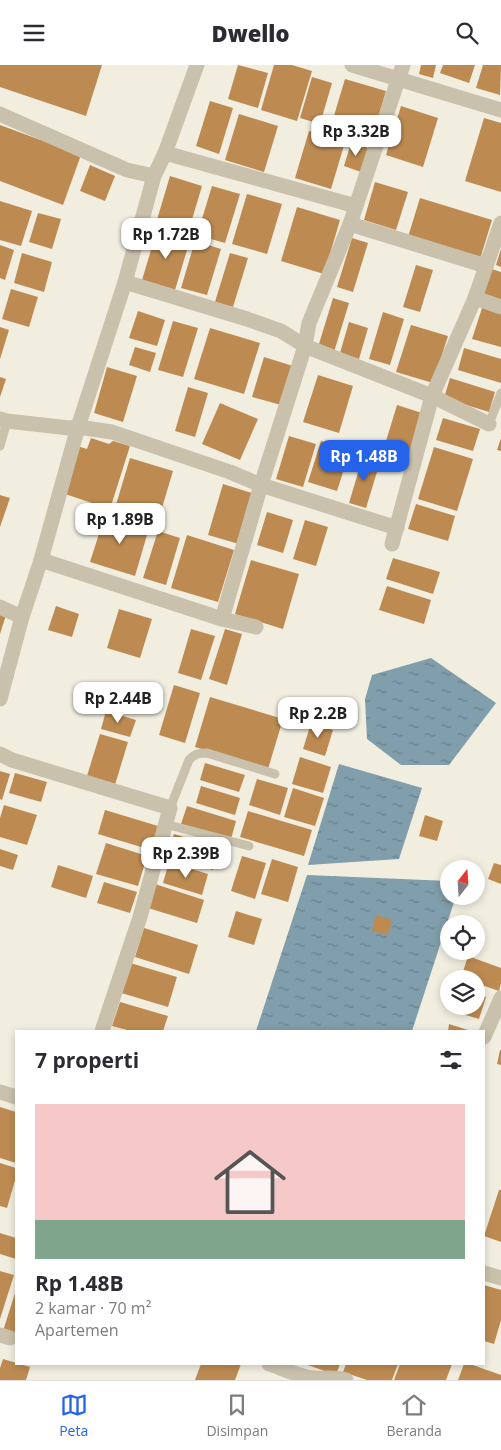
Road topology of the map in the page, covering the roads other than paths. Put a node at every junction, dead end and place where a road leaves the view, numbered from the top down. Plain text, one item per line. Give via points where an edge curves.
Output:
1 (197, 65) edge
2 (352, 65) edge
3 (400, 72) edge
4 (501, 110) edge
5 (0, 114) edge
6 (165, 153) junction
7 (154, 176) junction
8 (356, 207) junction
9 (501, 223) edge
10 (350, 224) junction
11 (486, 266) junction
12 (125, 282) junction
13 (475, 298) junction
14 (501, 307) edge
15 (305, 346) junction
16 (501, 393) edge
17 (432, 396) junction
18 (4, 420) edge
19 (489, 424) joint
20 (78, 427) junction
21 (0, 446) edge
22 (261, 485) junction
23 (397, 528) junction
24 (392, 544) dead end
25 (41, 560) junction
26 (0, 607) edge
27 (22, 617) junction
28 (222, 619) junction
29 (256, 627) dead end
30 (0, 699) edge
31 (0, 754) edge
32 (275, 774) dead end
33 (170, 809) junction
34 (165, 824) junction
35 (249, 847) dead end
36 (501, 998) edge
37 (102, 1030) edge
38 (485, 1035) edge
39 (0, 1092) edge
40 (15, 1097) edge
41 (485, 1273) edge
42 (501, 1278) edge
43 (274, 1365) edge
44 (346, 1380) edge

1 - 6 street
2 - 3 street
3 - 4 street
3 - 8 street
5 - 7 street via 128,169
6 - 7 street
6 - 8 street
7 - 12 street
8 - 10 street
9 - 11 street
10 - 11 street
10 - 15 street via 310,323
11 - 13 street
12 - 15 street via 282,331
12 - 20 street
13 - 14 street
13 - 17 street
15 - 17 street
15 - 22 street
16 - 19 lane
17 - 19 street
17 - 23 street
18 - 20 street
18 - 21 lane
20 - 22 street via 112,432
20 - 25 street
22 - 23 street
22 - 28 street
23 - 24 street
25 - 27 street
25 - 28 street
26 - 27 street
27 - 30 street
28 - 29 street
31 - 33 street
32 - 33 lane via 198,753 189,760
33 - 34 street
34 - 35 lane
34 - 37 street via 140,917
36 - 38 street
39 - 40 street
41 - 42 street
43 - 44 street via 307,1377

